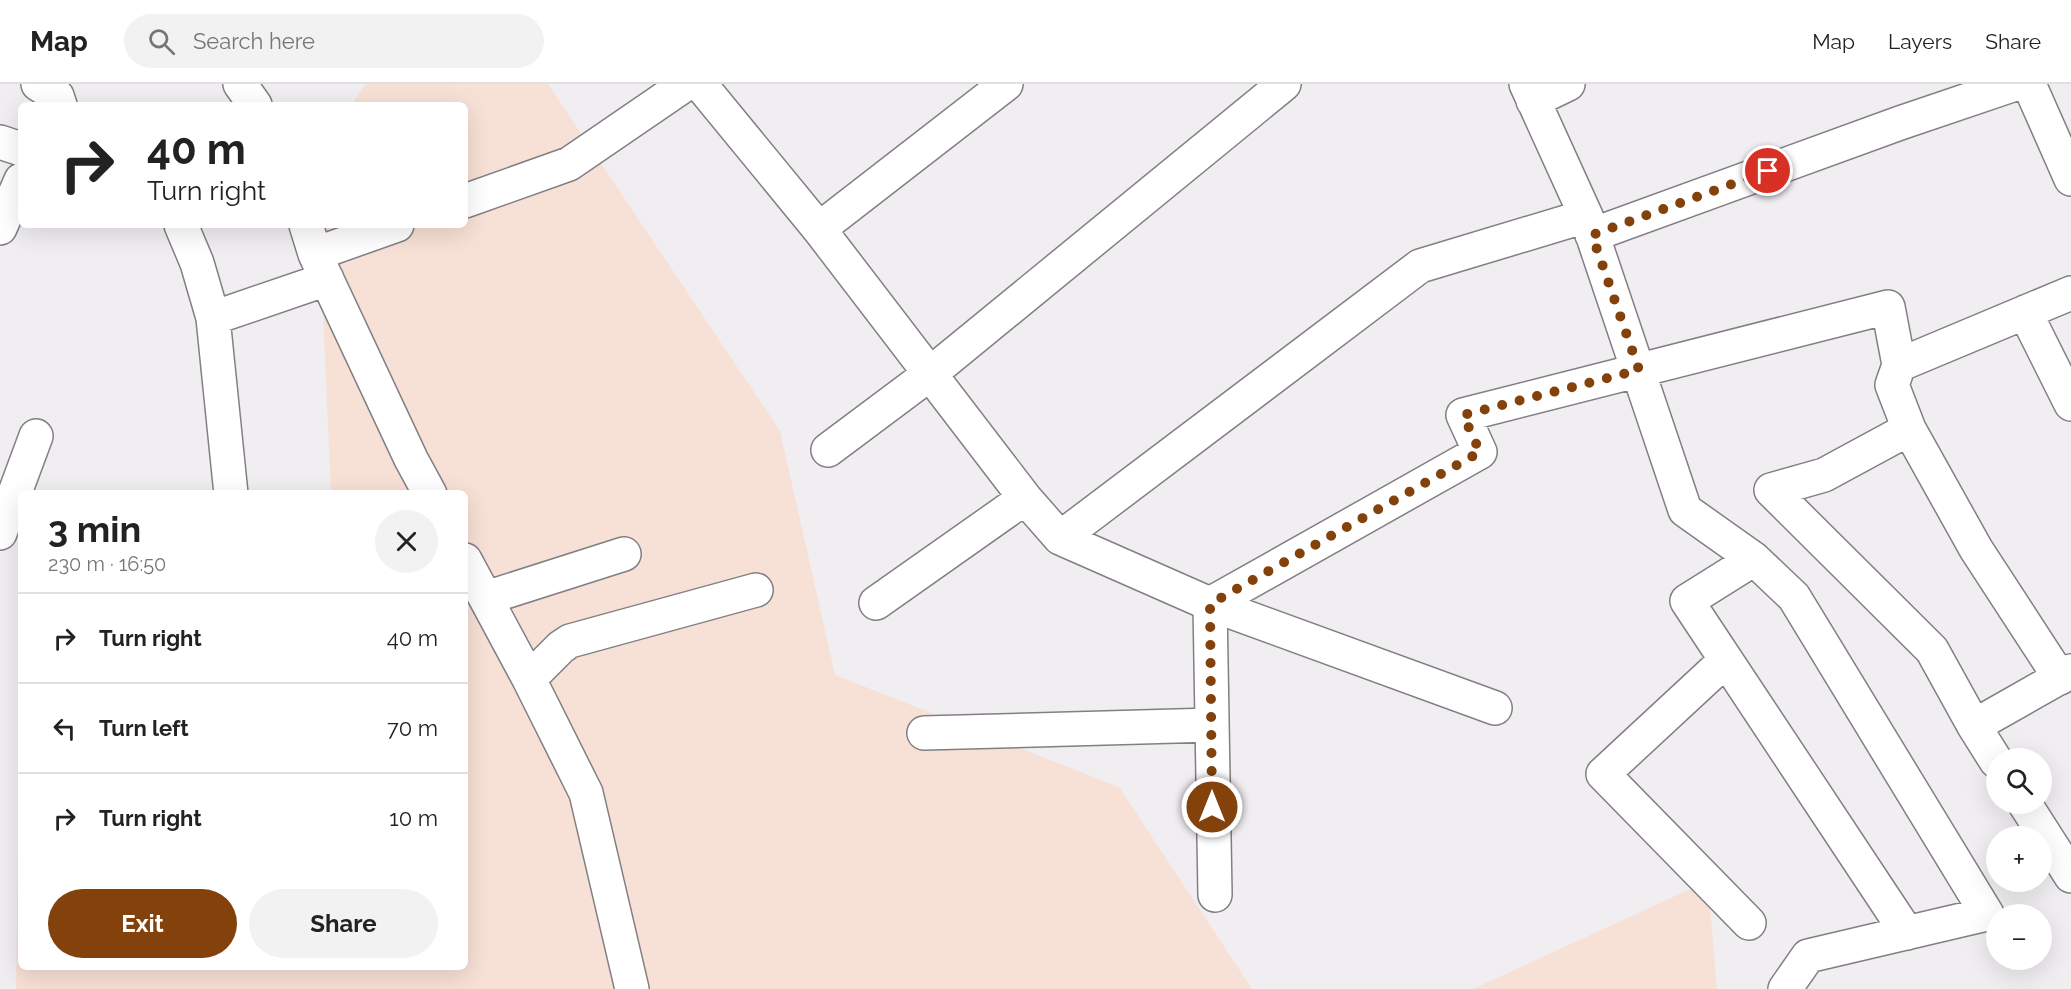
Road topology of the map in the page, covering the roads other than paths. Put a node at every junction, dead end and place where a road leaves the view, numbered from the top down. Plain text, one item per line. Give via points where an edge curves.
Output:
1 (38, 84) edge
2 (240, 84) edge
3 (686, 84) edge
4 (700, 84) edge
5 (1006, 84) edge
6 (1284, 84) edge
7 (1568, 84) edge
8 (2015, 84) edge
9 (2029, 84) edge
10 (1529, 93) edge
11 (1944, 95) edge
12 (59, 102) edge
13 (253, 102) edge
14 (0, 142) edge
15 (18, 148) edge
16 (2071, 179) edge
17 (18, 187) edge
18 (468, 200) edge
19 (1589, 226) junction
20 (0, 228) edge
21 (182, 228) edge
22 (388, 228) edge
23 (819, 229) junction
24 (316, 252) edge
25 (2071, 293) edge
26 (2025, 312) junction
27 (213, 318) junction
28 (1899, 365) junction
29 (1639, 370) junction
30 (931, 373) junction
31 (2071, 404) edge
32 (1909, 429) junction
33 (36, 436) dead end
34 (828, 450) dead end
35 (231, 490) edge
36 (428, 490) edge
37 (1025, 498) junction
38 (0, 533) edge
39 (1060, 538) junction
40 (0, 543) edge
41 (18, 547) edge
42 (624, 554) dead end
43 (1754, 559) junction
44 (468, 565) edge
45 (756, 590) dead end
46 (486, 598) junction
47 (876, 603) dead end
48 (1210, 604) junction
49 (1726, 660) junction
50 (2065, 674) edge
51 (529, 679) junction
52 (1495, 708) dead end
53 (1212, 725) junction
54 (1974, 726) junction
55 (924, 733) dead end
56 (1988, 748) edge
57 (2032, 814) edge
58 (2068, 864) edge
59 (1215, 895) dead end
60 (1749, 923) dead end
61 (1907, 933) junction
62 (632, 989) edge
63 (1785, 989) edge

1 - 12 street via 57,96
2 - 13 street
3 - 18 street via 569,165
4 - 23 street
5 - 23 street
6 - 30 street
7 - 10 street
8 - 11 street
9 - 16 street
10 - 19 street
11 - 19 street
14 - 15 street
17 - 20 street
19 - 29 street
19 - 39 street via 1420,266
21 - 27 street
22 - 24 street
23 - 30 street
24 - 27 street
24 - 36 street
25 - 26 street
26 - 28 street
26 - 31 street
27 - 35 street
28 - 29 street via 1888,307
28 - 32 street via 1892,385
29 - 43 street via 1685,510
29 - 48 street via 1463,415 1480,452
30 - 34 street
30 - 37 street
32 - 50 street via 1976,549
32 - 54 street via 1824,475 1771,490 1932,650
33 - 38 street
37 - 39 street
37 - 47 street
39 - 48 street
40 - 41 street
42 - 46 street
43 - 49 street via 1688,601
43 - 61 street via 1794,597 1987,914
44 - 46 street
45 - 51 street via 570,641
46 - 51 street
48 - 52 street
48 - 53 street
49 - 60 street via 1603,774
49 - 61 street
50 - 54 street
51 - 62 street via 586,794
53 - 55 street
53 - 59 street
54 - 56 street
57 - 58 street
61 - 63 street via 1808,956

